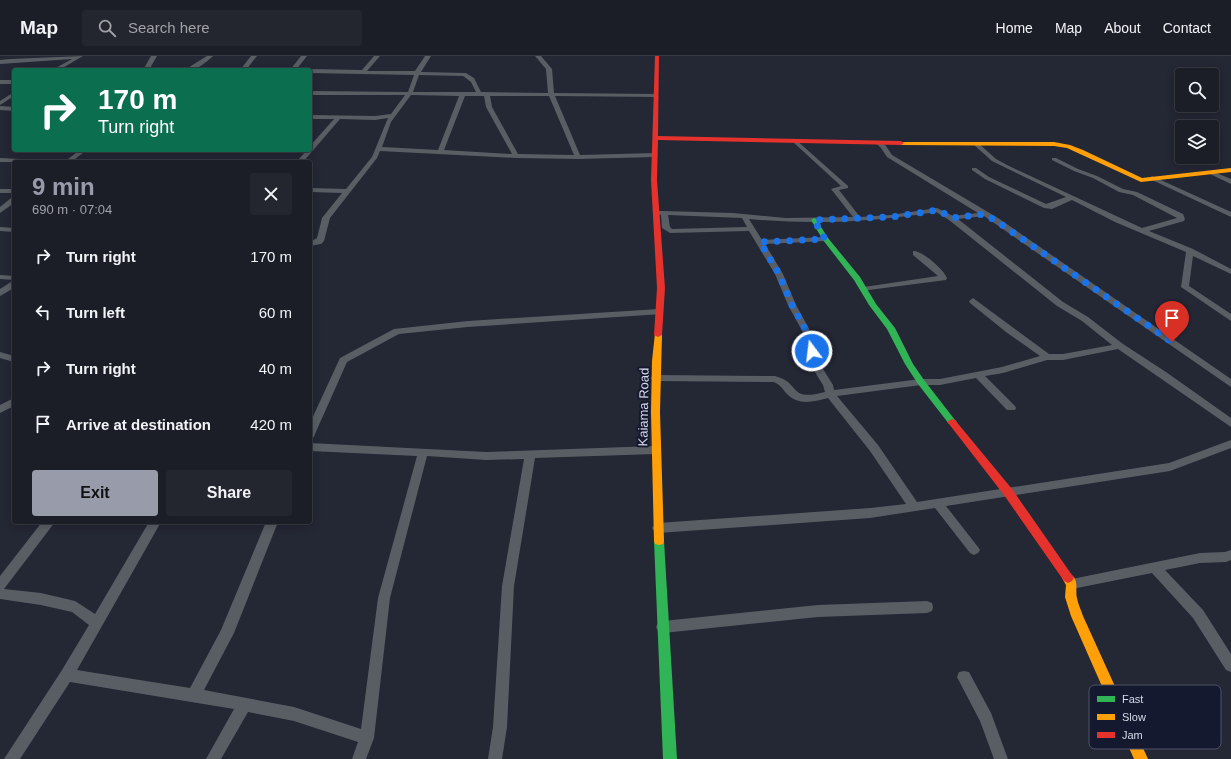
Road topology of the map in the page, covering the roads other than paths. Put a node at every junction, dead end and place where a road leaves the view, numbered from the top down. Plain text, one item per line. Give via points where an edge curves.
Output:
1 (27, 56) edge
2 (80, 56) edge
3 (154, 56) edge
4 (210, 56) edge
5 (254, 56) edge
6 (304, 56) edge
7 (377, 56) edge
8 (428, 56) edge
9 (538, 56) edge
10 (657, 56) edge
11 (15, 60) junction
12 (0, 62) edge
13 (0, 68) edge
14 (59, 68) edge
15 (147, 68) edge
16 (191, 68) edge
17 (245, 68) edge
18 (295, 68) edge
19 (312, 71) edge
20 (363, 72) junction
21 (417, 74) junction
22 (0, 82) edge
23 (12, 82) edge
24 (410, 93) junction
25 (462, 93) junction
26 (312, 94) edge
27 (479, 94) junction
28 (487, 94) junction
29 (551, 94) junction
30 (656, 94) junction
31 (12, 95) edge
32 (0, 103) edge
33 (0, 108) edge
34 (12, 109) edge
35 (392, 116) junction
36 (312, 117) edge
37 (338, 118) junction
38 (656, 138) junction
39 (795, 140) junction
40 (878, 142) junction
41 (975, 143) junction
42 (312, 148) edge
43 (379, 149) junction
44 (81, 152) edge
45 (308, 152) edge
46 (440, 152) junction
47 (655, 155) junction
48 (516, 156) junction
49 (578, 157) junction
50 (1054, 159) dead end
51 (0, 160) edge
52 (70, 160) edge
53 (301, 160) edge
54 (12, 161) edge
55 (974, 169) dead end
56 (1231, 170) edge
57 (1212, 173) junction
58 (1152, 178) junction
59 (1231, 182) edge
60 (312, 190) edge
61 (0, 191) edge
62 (12, 191) edge
63 (349, 191) junction
64 (1073, 197) junction
65 (12, 202) edge
66 (0, 211) edge
67 (660, 213) junction
68 (984, 214) junction
69 (1231, 215) edge
70 (744, 216) junction
71 (952, 218) junction
72 (858, 219) junction
73 (814, 220) junction
74 (0, 229) edge
75 (752, 229) junction
76 (12, 230) edge
77 (1143, 230) junction
78 (825, 239) junction
79 (760, 242) junction
80 (312, 244) edge
81 (1190, 251) junction
82 (916, 253) dead end
83 (1231, 272) edge
84 (0, 277) edge
85 (12, 278) edge
86 (12, 285) edge
87 (864, 289) junction
88 (0, 293) edge
89 (973, 301) dead end
90 (659, 312) junction
91 (1231, 318) edge
92 (1120, 346) junction
93 (0, 355) edge
94 (1047, 357) junction
95 (12, 358) edge
96 (978, 375) junction
97 (655, 378) junction
98 (921, 382) junction
99 (1231, 384) edge
100 (830, 394) junction
101 (12, 402) edge
102 (1011, 408) dead end
103 (0, 410) edge
104 (315, 413) edge
105 (1231, 423) edge
106 (312, 426) edge
107 (1231, 444) edge
108 (312, 447) edge
109 (655, 450) junction
110 (423, 452) junction
111 (530, 455) junction
112 (1008, 492) junction
113 (938, 504) junction
114 (914, 508) junction
115 (47, 524) edge
116 (154, 524) edge
117 (271, 524) edge
118 (658, 528) junction
119 (974, 550) dead end
120 (1231, 555) edge
121 (1155, 568) junction
122 (1072, 584) junction
123 (0, 585) edge
124 (0, 594) edge
125 (927, 607) dead end
126 (97, 624) junction
127 (663, 627) junction
128 (1231, 666) edge
129 (67, 675) junction
130 (964, 677) dead end
131 (1108, 685) edge
132 (194, 695) junction
133 (244, 705) junction
134 (368, 738) junction
135 (1137, 749) edge
136 (11, 759) edge
137 (213, 759) edge
138 (358, 759) edge
139 (494, 759) edge
140 (670, 759) edge
141 (1002, 759) edge
142 (1141, 759) edge

1 - 11 street
2 - 11 street via 64,59
2 - 14 street
3 - 15 street
4 - 16 street
5 - 17 street
6 - 18 street
7 - 20 street
8 - 21 street
9 - 29 street via 549,69
10 - 30 main road, Kaiama Road
11 - 12 street
11 - 13 street
19 - 20 street
20 - 21 street
21 - 24 street
21 - 27 street via 467,74 476,85
22 - 23 street
24 - 25 street
24 - 26 street
24 - 35 street
25 - 27 street
25 - 46 street
27 - 28 street
28 - 29 street
28 - 48 street via 489,107
29 - 30 street
29 - 49 street
30 - 38 main road, Kaiama Road
31 - 32 street
33 - 34 street
35 - 37 street
35 - 43 street via 380,141
36 - 37 street
37 - 42 street
38 - 39 main road
38 - 47 main road, Kaiama Road
39 - 40 main road
39 - 72 street via 846,187 834,189
40 - 41 main road
40 - 68 street via 889,156
41 - 58 main road via 1068,146 1141,180
41 - 64 street via 999,163
43 - 46 street
43 - 63 street
44 - 52 street
45 - 53 street
46 - 48 street
47 - 49 street
47 - 67 main road, Kaiama Road via 654,180
48 - 49 street
50 - 77 street via 1121,191 1135,193 1180,216 1181,219
51 - 54 street
55 - 64 street via 1044,206 1049,207
56 - 57 main road
57 - 58 main road
57 - 59 street
58 - 69 street
60 - 63 street
61 - 62 street
63 - 80 street via 326,218 322,239
64 - 77 street
65 - 66 street
67 - 70 street
67 - 75 street via 666,228 670,231
67 - 90 main road, Kaiama Road
68 - 71 street
68 - 99 street
70 - 73 street
70 - 75 street
71 - 72 street via 938,210
71 - 92 street via 1060,304 1085,319
72 - 73 street
73 - 78 main road
74 - 76 street
75 - 79 street
77 - 81 street
78 - 79 street
78 - 87 main road
79 - 100 street via 779,274 809,336 818,369 828,385
81 - 83 street
81 - 91 street via 1185,288
82 - 87 street via 941,273 943,278
84 - 85 street
86 - 88 street
87 - 98 main road via 891,328
89 - 94 street
90 - 97 main road, Kaiama Road
90 - 104 street via 397,331 342,360
92 - 94 street via 1063,357
92 - 105 street
93 - 95 street
94 - 96 street
96 - 98 street via 940,382
96 - 102 street
97 - 100 street via 770,378 781,381 795,396 803,400
97 - 109 main road, Kaiama Road
98 - 100 street
98 - 112 main road
100 - 114 street via 874,448
101 - 103 street
104 - 106 street
107 - 112 street via 1170,467
108 - 110 street
109 - 111 street
109 - 118 main road, Kaiama Road
110 - 111 street via 486,456
110 - 134 street via 384,598
111 - 139 street via 508,586 500,727
112 - 113 street
112 - 122 main road
113 - 114 street
113 - 119 street
114 - 118 street
115 - 123 street
116 - 126 street
117 - 132 street via 227,633
118 - 127 main road, Kaiama Road
120 - 121 street via 1200,558
121 - 122 street
121 - 128 street via 1198,614
122 - 131 main road via 1071,597 1077,616
124 - 126 street via 41,599 75,607
125 - 127 street via 810,612
126 - 129 street
127 - 140 main road, Kaiama Road
129 - 132 street
129 - 136 street
130 - 141 street via 986,718
132 - 133 street
133 - 134 street via 294,714
133 - 137 street
134 - 138 street
135 - 142 main road

